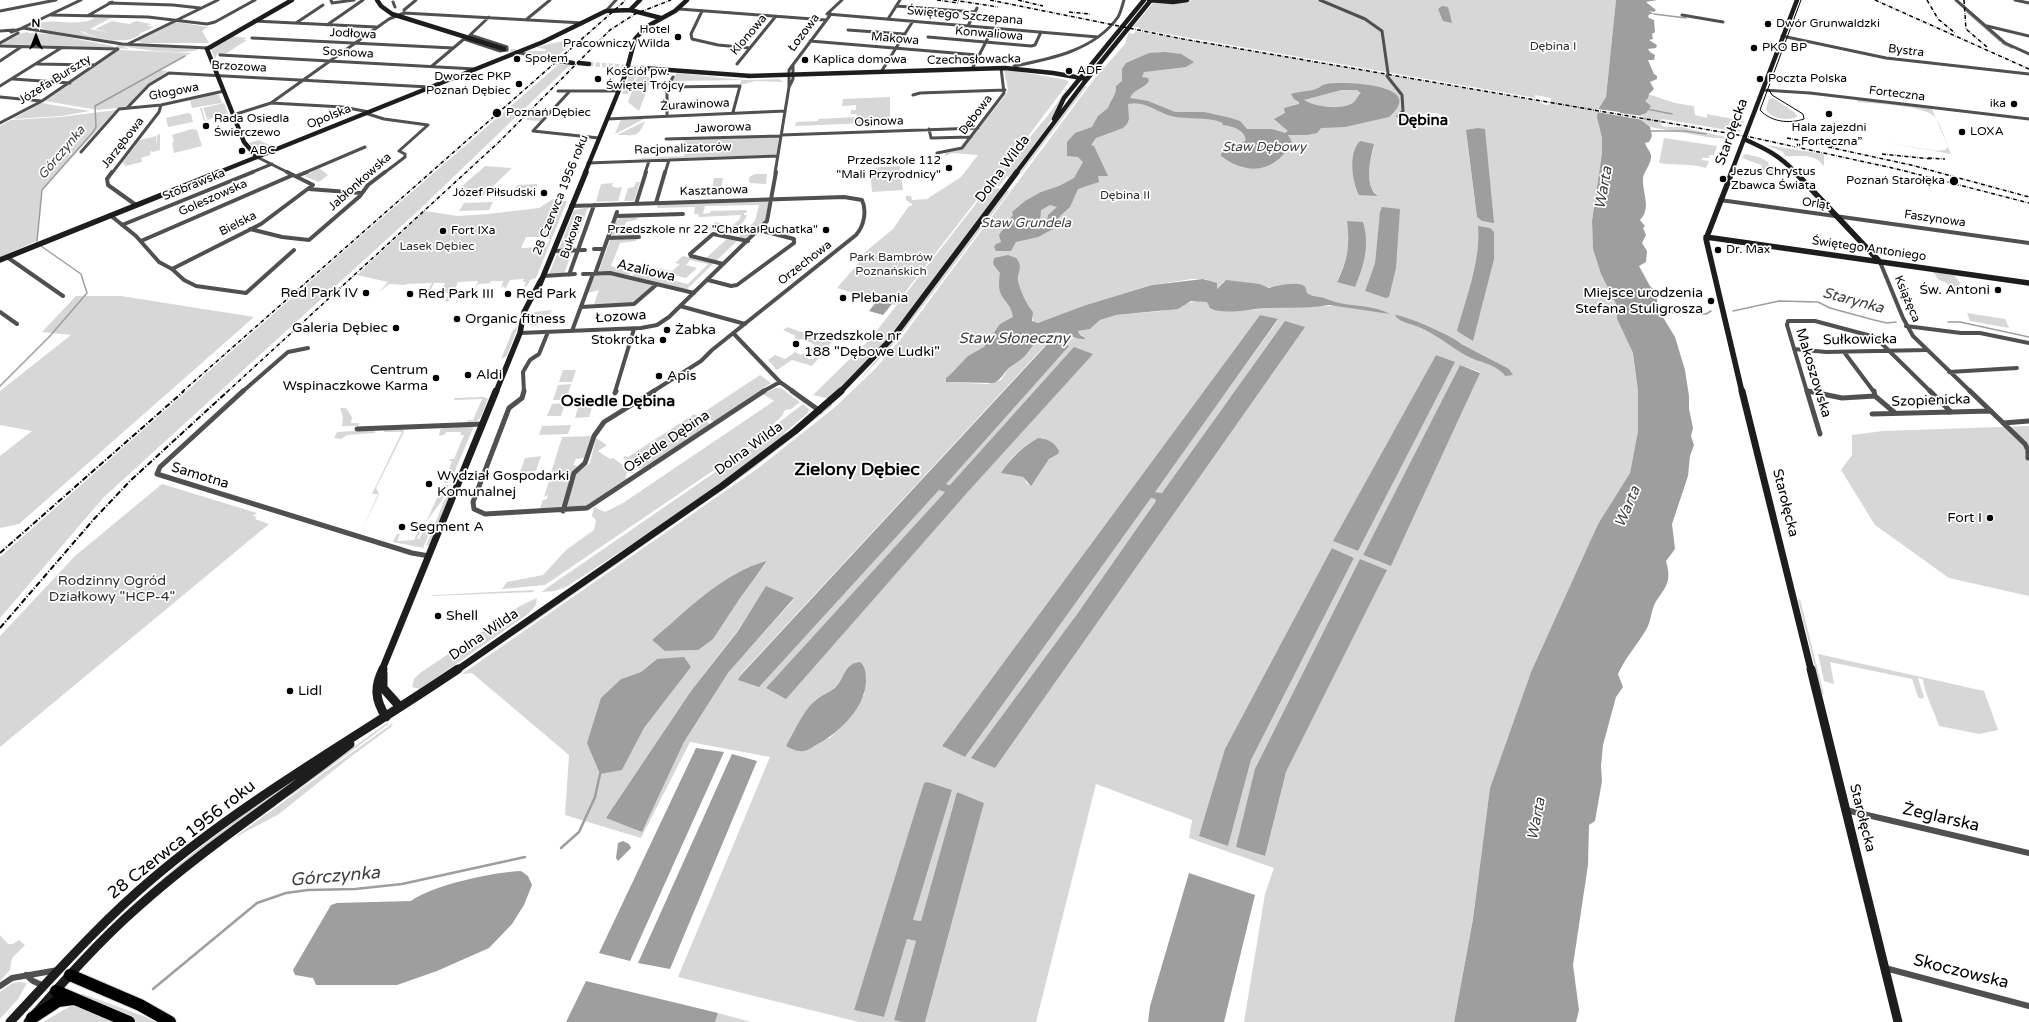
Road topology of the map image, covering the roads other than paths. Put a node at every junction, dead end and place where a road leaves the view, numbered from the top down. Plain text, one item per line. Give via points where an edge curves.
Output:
1 (56, 0) edge
2 (81, 0) edge
3 (116, 0) edge
4 (159, 0) edge
5 (218, 0) edge
6 (255, 0) edge
7 (292, 0) edge
8 (331, 0) edge
9 (354, 0) edge
10 (363, 0) edge
11 (377, 0) edge
12 (416, 0) edge
13 (550, 0) edge
14 (616, 0) edge
15 (640, 0) edge
16 (687, 0) edge
17 (842, 0) edge
18 (900, 0) edge
19 (1124, 0) edge
20 (1144, 0) edge
21 (1150, 0) edge
22 (1165, 0) edge
23 (1187, 0) edge
24 (1320, 0) edge
25 (1797, 0) edge
26 (1956, 0) edge
27 (2015, 0) edge
28 (393, 2) dead end
29 (109, 3) junction
30 (2029, 3) edge
31 (152, 4) junction
32 (323, 5) dead end
33 (896, 6) junction
34 (395, 7) dead end
35 (202, 8) junction
36 (977, 8) dead end
37 (679, 9) junction
38 (0, 10) edge
39 (404, 10) dead end
40 (630, 10) junction
41 (606, 11) junction
42 (702, 11) junction
43 (975, 12) junction
44 (829, 14) junction
45 (51, 15) junction
46 (397, 15) junction
47 (1682, 15) dead end
48 (88, 16) junction
49 (776, 16) junction
50 (489, 17) junction
51 (44, 18) junction
52 (660, 18) junction
53 (527, 19) junction
54 (888, 19) junction
55 (817, 20) junction
56 (826, 20) junction
57 (175, 21) junction
58 (254, 21) junction
59 (913, 21) junction
60 (1723, 22) dead end
61 (296, 23) junction
62 (583, 23) junction
63 (327, 24) junction
64 (968, 26) junction
65 (1986, 26) junction
66 (376, 27) junction
67 (21, 28) junction
68 (993, 28) junction
69 (14, 29) junction
70 (26, 29) junction
71 (848, 30) dead end
72 (0, 32) edge
73 (23, 32) junction
74 (55, 32) junction
75 (1041, 32) junction
76 (11, 33) junction
77 (18, 33) junction
78 (904, 34) junction
79 (2029, 35) edge
80 (1782, 36) junction
81 (928, 37) dead end
82 (1098, 37) junction
83 (252, 38) dead end
84 (810, 41) junction
85 (0, 42) edge
86 (985, 42) junction
87 (355, 43) junction
88 (127, 44) junction
89 (0, 46) edge
90 (22, 47) junction
91 (209, 47) junction
92 (61, 48) junction
93 (453, 48) junction
94 (750, 48) junction
95 (895, 48) junction
96 (504, 49) tunnel mouth
97 (516, 52) junction
98 (2029, 54) edge
99 (220, 55) dead end
100 (978, 55) junction
101 (0, 61) edge
102 (330, 61) junction
103 (544, 61) joint
104 (553, 61) dead end
105 (558, 61) dead end
106 (573, 62) dead end
107 (579, 63) dead end
108 (37, 64) junction
109 (589, 64) tunnel mouth
110 (737, 64) dead end
111 (96, 65) junction
112 (432, 66) junction
113 (1014, 66) dead end
114 (642, 68) tunnel mouth
115 (1001, 68) junction
116 (475, 69) junction
117 (972, 69) junction
118 (881, 72) junction
119 (2029, 74) edge
120 (216, 75) junction
121 (791, 75) junction
122 (673, 77) dead end
123 (1079, 78) junction
124 (13, 79) junction
125 (303, 79) junction
126 (1087, 79) junction
127 (70, 83) junction
128 (0, 86) edge
129 (429, 87) junction
130 (666, 87) junction
131 (1005, 90) junction
132 (1763, 90) junction
133 (224, 91) junction
134 (558, 91) dead end
135 (618, 91) junction
136 (569, 92) junction
137 (913, 95) dead end
138 (0, 96) edge
139 (42, 101) junction
140 (271, 103) junction
141 (161, 105) junction
142 (127, 108) junction
143 (785, 111) junction
144 (732, 112) junction
145 (367, 113) junction
146 (233, 115) junction
147 (666, 116) junction
148 (0, 118) edge
149 (8, 119) junction
150 (607, 119) junction
151 (2029, 119) edge
152 (1401, 120) dead end
153 (0, 123) edge
154 (978, 128) junction
155 (929, 129) junction
156 (781, 135) junction
157 (970, 137) junction
158 (1044, 137) junction
159 (599, 138) junction
160 (666, 139) dead end
161 (1744, 139) junction
162 (365, 147) dead end
163 (80, 152) dead end
164 (937, 153) dead end
165 (778, 156) junction
166 (257, 157) junction
167 (669, 160) junction
168 (649, 161) junction
169 (588, 163) junction
170 (272, 164) junction
171 (295, 176) junction
172 (309, 189) junction
173 (361, 193) junction
174 (772, 199) junction
175 (857, 199) joint
176 (1720, 200) junction
177 (656, 203) junction
178 (620, 204) junction
179 (636, 204) junction
180 (136, 205) junction
181 (594, 205) junction
182 (570, 206) junction
183 (617, 212) junction
184 (683, 214) dead end
185 (110, 215) junction
186 (1837, 217) junction
187 (122, 225) junction
188 (250, 229) junction
189 (759, 230) junction
190 (639, 237) dead end
191 (1706, 237) junction
192 (608, 238) junction
193 (141, 241) junction
194 (748, 241) junction
195 (2029, 243) edge
196 (604, 249) junction
197 (294, 250) dead end
198 (578, 250) junction
199 (585, 250) dead end
200 (594, 250) dead end
201 (553, 251) junction
202 (7, 257) junction
203 (0, 260) edge
204 (1877, 261) junction
205 (723, 264) junction
206 (172, 270) junction
207 (575, 274) dead end
208 (583, 274) dead end
209 (594, 274) junction
210 (569, 275) junction
211 (542, 278) junction
212 (708, 280) junction
213 (2029, 283) edge
214 (656, 284) junction
215 (694, 293) junction
216 (63, 296) dead end
217 (680, 306) junction
218 (581, 307) junction
219 (0, 312) edge
220 (17, 324) dead end
221 (745, 324) junction
222 (1906, 326) junction
223 (634, 329) junction
224 (572, 331) junction
225 (548, 332) junction
226 (520, 333) junction
227 (734, 334) junction
228 (2029, 343) edge
229 (308, 348) dead end
230 (1794, 349) junction
231 (1926, 350) junction
232 (1890, 351) junction
233 (1844, 352) junction
234 (2017, 368) dead end
235 (1949, 372) junction
236 (780, 382) junction
237 (1808, 391) junction
238 (614, 393) dead end
239 (1875, 396) junction
240 (1990, 410) junction
241 (820, 411) junction
242 (1951, 412) junction
243 (1895, 413) junction
244 (1872, 414) dead end
245 (2029, 421) edge
246 (2003, 423) junction
247 (483, 424) junction
248 (357, 428) dead end
249 (1820, 434) dead end
250 (2028, 458) dead end
251 (562, 511) junction
252 (429, 556) junction
253 (387, 660) junction
254 (400, 708) junction
255 (386, 717) junction
256 (367, 730) junction
257 (1846, 810) junction
258 (2029, 853) edge
259 (1884, 968) junction
260 (58, 970) junction
261 (26, 975) junction
262 (70, 975) junction
263 (0, 986) edge
264 (44, 986) junction
265 (56, 991) junction
266 (75, 999) junction
267 (2029, 1006) edge
268 (30, 1020) edge
269 (10, 1022) edge
270 (130, 1022) edge
271 (170, 1022) edge
272 (1898, 1022) edge

1 - 38 street
2 - 45 street
3 - 29 street
4 - 31 street
5 - 35 street
6 - 57 street via 212,23
7 - 58 street
8 - 9 street via 332,3
10 - 63 street
11 - 46 street via 390,13
12 - 39 street
13 - 53 street
14 - 41 street
15 - 40 street
16 - 37 street, 28 Czerwca 1956 roku
17 - 44 street, Łozowa
18 - 33 street
19 - 82 street, Czechosłowacka via 1116,20
20 - 123 street, Dolna Wilda
21 - 23 street
21 - 126 street, Dolna Wilda
22 - 23 street
24 - 152 street via 1365,19 1382,31 1388,74 1403,98 1403,111 1398,116
25 - 80 street, Starołęcka
26 - 65 street
27 - 30 street
28 - 34 street
29 - 31 street
29 - 48 street
31 - 35 street
32 - 61 street
33 - 43 street
33 - 54 street
35 - 57 street
36 - 43 street
37 - 42 street
37 - 52 street, 28 Czerwca 1956 roku
40 - 41 street, Opolska
40 - 52 street
41 - 62 street, Opolska
42 - 49 street
42 - 94 street via 691,34 692,39
43 - 64 street
44 - 54 street, Świętego Szczepana
44 - 55 street via 822,14
44 - 56 street, Łozowa
45 - 48 street
45 - 51 street
46 - 50 street via 414,12
46 - 66 street
46 - 96 street
47 - 60 street
48 - 57 street
49 - 55 street
49 - 94 street, Klonowa
50 - 53 street
50 - 93 street via 470,35 508,49 500,51 464,39
51 - 67 street
51 - 70 street
52 - 135 street, 28 Czerwca 1956 roku via 635,39
53 - 62 street
54 - 59 street, Świętego Szczepana
55 - 56 street
56 - 84 street, Łozowa
57 - 88 street
58 - 61 street
58 - 91 street
59 - 64 street, Świętego Szczepana
59 - 78 street
61 - 63 street
62 - 97 street, Opolska
63 - 66 street
64 - 68 street, Świętego Szczepana
65 - 79 street
65 - 98 street via 2007,44
66 - 87 street
67 - 69 street
67 - 70 street
68 - 75 street, Świętego Szczepana
68 - 86 street
69 - 72 street
69 - 76 street
70 - 73 street
70 - 74 street
71 - 78 street
72 - 76 street
73 - 74 street
73 - 77 street
74 - 88 street
75 - 82 street, Świętego Szczepana
75 - 86 street, Konwaliowa via 1032,46
76 - 77 street
76 - 85 street
77 - 85 street
78 - 95 street
80 - 119 street, Bystra via 1886,58
80 - 132 street, Starołęcka
81 - 86 street, Konwaliowa
82 - 113 street, Czechosłowacka via 1072,50
83 - 87 street, Jodłowa
84 - 95 street, Makowa
84 - 121 street, Łozowa via 793,64
86 - 100 street
87 - 93 street, Jodłowa
87 - 102 street
88 - 91 street
89 - 90 street
90 - 92 street
90 - 101 street
91 - 120 street
92 - 108 street
92 - 111 street, Józefa Burszty via 118,49
93 - 112 street
94 - 110 street, Klonowa
95 - 100 street, Makowa
95 - 118 street
97 - 103 street
97 - 116 street, Opolska
99 - 102 street, Sosnowa
100 - 117 street
102 - 112 street, Sosnowa
102 - 125 street
103 - 104 street
105 - 106 street
107 - 109 street
108 - 111 street
108 - 124 street
111 - 127 street, Józefa Burszty
112 - 116 street, Sosnowa
114 - 121 street, Czechosłowacka via 748,76
115 - 117 street, Czechosłowacka
115 - 123 street, Czechosłowacka
115 - 131 street, Dębowa
116 - 129 street, Opolska
117 - 118 street, Czechosłowacka
118 - 121 street, Czechosłowacka
120 - 125 street, Brzozowa
120 - 133 street
120 - 142 street, Brzozowa via 165,74 149,85
121 - 143 street, Łozowa
122 - 130 street
123 - 126 street, Czechosłowacka
123 - 158 street, Dolna Wilda via 1064,98
124 - 127 street
124 - 128 street
125 - 129 street, Brzozowa
125 - 140 street
126 - 158 street, Dolna Wilda
127 - 139 street, Józefa Burszty
129 - 145 street, Opolska
130 - 144 street via 740,86
130 - 147 street
131 - 137 street
131 - 154 street, Dębowa
132 - 151 street, Forteczna via 1816,93
132 - 161 street, Starołęcka
133 - 141 street, Głogowa
133 - 146 street
134 - 136 street
135 - 136 street
135 - 150 street, 28 Czerwca 1956 roku
136 - 159 street via 533,131
138 - 139 street
139 - 149 street, Józefa Burszty
140 - 145 street via 343,107
140 - 146 street
141 - 142 street, Głogowa
141 - 180 street, Jarzębowa via 160,112 107,179 108,185
142 - 163 street, Brzozowa via 119,109
143 - 144 street, Żurawinowa
143 - 156 street, Łozowa
144 - 147 street, Żurawinowa
145 - 166 street, Opolska
145 - 173 street, Jabłonkowska via 384,119 428,125 399,150 405,157
146 - 166 street via 246,145
147 - 150 street, Żurawinowa
148 - 149 street
149 - 153 street, Józefa Burszty
150 - 159 street, 28 Czerwca 1956 roku
154 - 155 street, Osinowa
154 - 157 street, Dębowa
155 - 156 street, Osinowa
155 - 157 street via 931,138
156 - 160 street, Jaworowa
156 - 165 street, Łozowa
157 - 164 street, Dębowa via 961,149
158 - 241 street, Dolna Wilda via 894,336 856,378
159 - 169 street, 28 Czerwca 1956 roku
161 - 176 street, Starołęcka
161 - 186 street, Książęca via 1772,151 1783,159
162 - 171 street, Goleszowska
165 - 167 street, Racjonalizatorów
165 - 174 street, Łozowa
166 - 170 street
166 - 180 street, Opolska
167 - 168 street, Racjonalizatorów
167 - 177 street
168 - 169 street, Racjonalizatorów
168 - 179 street
169 - 182 street, 28 Czerwca 1956 roku
170 - 171 street
170 - 187 street, Stobrawska
171 - 172 street via 313,185
171 - 193 street, Goleszowska
172 - 173 street
172 - 188 street, Bielska via 261,224
173 - 188 street, Jabłonkowska via 340,215 308,240
174 - 175 street, Kasztanowa
174 - 177 street, Kasztanowa
174 - 189 street, Łozowa via 768,218
175 - 221 street, Orzechowa via 864,204 859,233
176 - 186 street, Orląt
176 - 191 street, Starołęcka
177 - 179 street, Kasztanowa
178 - 179 street, Kasztanowa
178 - 181 street, Kasztanowa
178 - 183 street
180 - 185 street, Opolska
181 - 182 street, Kasztanowa
181 - 198 street, Bukowa
182 - 201 street, 28 Czerwca 1956 roku
183 - 184 street
183 - 192 street
185 - 187 street
185 - 202 street, Opolska
186 - 195 street, Faszynowa
186 - 204 street, Książęca
187 - 193 street
188 - 206 street, Bielska
189 - 194 street, Łozowa
189 - 212 street via 794,239 794,243 737,285 731,286
190 - 192 street
191 - 204 street, Świętego Antoniego
191 - 257 street, Starołęcka
192 - 196 street
193 - 206 street via 154,257
194 - 205 street, Łozowa
194 - 205 street via 713,234 690,254
196 - 200 street
196 - 209 street
197 - 206 street via 246,293 196,286
198 - 199 street
198 - 201 street
198 - 210 street, Bukowa
201 - 211 street, 28 Czerwca 1956 roku
202 - 203 street, Opolska
202 - 216 street
204 - 213 street, Świętego Antoniego
204 - 222 street, Książęca
205 - 212 street, Łozowa
207 - 210 street
208 - 209 street, Azaliowa
209 - 214 street, Azaliowa via 610,274
209 - 218 street
210 - 211 street
211 - 226 street, 28 Czerwca 1956 roku
212 - 215 street, Łozowa
214 - 215 street, Azaliowa
214 - 218 street via 634,304
215 - 217 street, Łozowa
217 - 221 street
217 - 223 street, Łozowa via 660,324
218 - 224 street
219 - 220 street
221 - 227 street, Orzechowa
222 - 228 street via 1961,333 1984,333
222 - 231 street, Książęca
223 - 224 street, Łozowa
223 - 238 street
224 - 225 street, Łozowa
225 - 226 street, Łozowa
225 - 251 street, Osiedle Dębina via 539,354 526,365 522,398 509,408 473,502 474,509 485,514
226 - 247 street, 28 Czerwca 1956 roku
227 - 236 street
227 - 251 street via 702,361 604,422 594,436 585,463 574,473
229 - 252 street, Samotna via 288,352 270,366 160,467 157,474 361,538
230 - 232 street, Makoszowska via 1787,325 1788,321 1795,320 1815,321 1871,335
230 - 233 street, Sułkowicka
230 - 237 street, Makoszowska
231 - 232 street, Sułkowicka
231 - 235 street, Książęca
232 - 233 street, Sułkowicka
232 - 242 street, Makoszowska
233 - 239 street via 1874,389
234 - 235 street
235 - 240 street, Książęca
236 - 241 street
236 - 251 street, Osiedle Dębina via 587,508
237 - 239 street via 1842,398
237 - 249 street, Makoszowska
239 - 243 street
240 - 242 street, Szopienicka
240 - 246 street, Książęca
241 - 254 street, Dolna Wilda via 758,460
242 - 243 street, Szopienicka
243 - 244 street, Szopienicka
245 - 246 street
246 - 250 street, Książęca via 2025,444
247 - 248 street
247 - 252 street, 28 Czerwca 1956 roku
252 - 253 street, 28 Czerwca 1956 roku
253 - 254 street, 28 Czerwca 1956 roku via 382,687
253 - 255 street, 28 Czerwca 1956 roku via 377,680 375,692
254 - 255 street, 28 Czerwca 1956 roku
255 - 256 street, 28 Czerwca 1956 roku
256 - 260 street, 28 Czerwca 1956 roku via 287,778 168,866 119,909
256 - 262 street, 28 Czerwca 1956 roku via 322,766 207,849 154,892
257 - 258 street, Żeglarska
257 - 259 street, Starołęcka
259 - 267 street, Skoczowska
259 - 272 street, Starołęcka
260 - 261 street
260 - 262 street
260 - 264 street, 28 Czerwca 1956 roku
261 - 263 street via 12,978
261 - 264 street
262 - 265 street, 28 Czerwca 1956 roku
262 - 271 highway via 140,1005
264 - 265 street
264 - 269 street, 28 Czerwca 1956 roku
265 - 266 highway
265 - 268 street, 28 Czerwca 1956 roku
266 - 268 highway via 58,1001
266 - 270 highway

